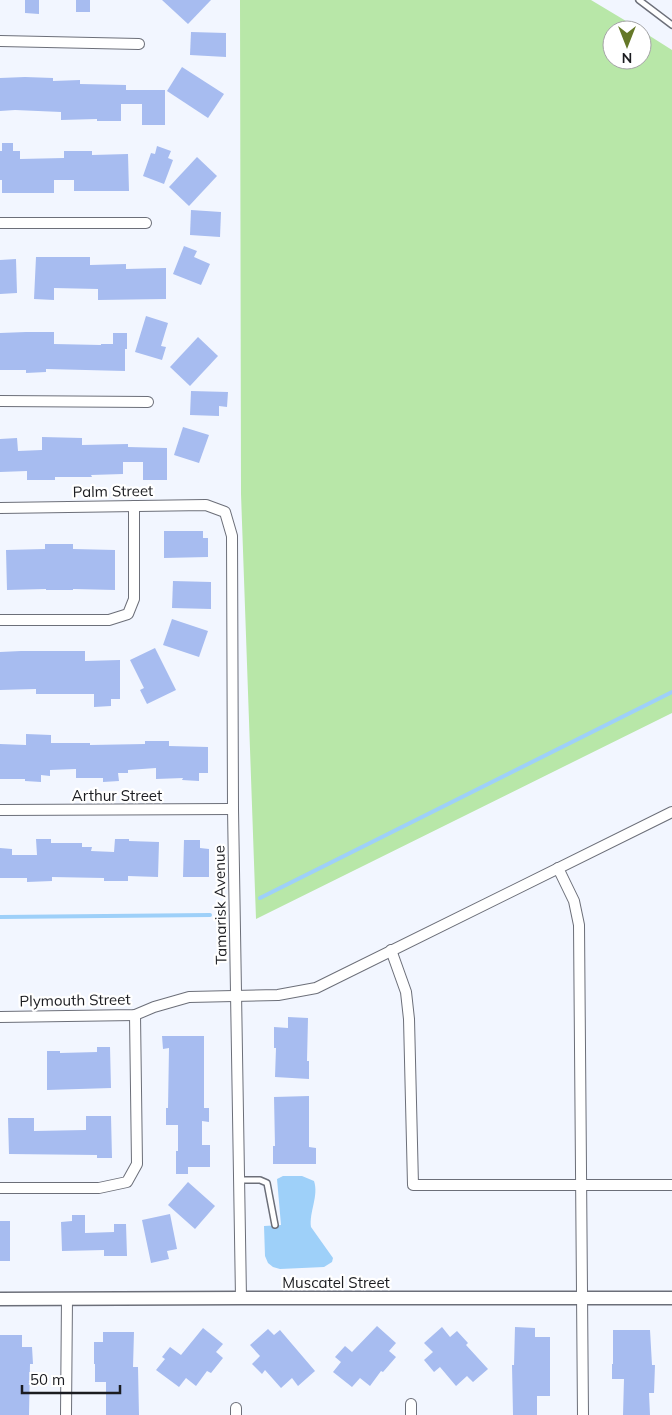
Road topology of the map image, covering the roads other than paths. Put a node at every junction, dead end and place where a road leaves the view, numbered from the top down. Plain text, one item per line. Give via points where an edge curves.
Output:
1 (639, 0) edge
2 (672, 24) edge
3 (0, 41) edge
4 (139, 44) dead end
5 (0, 223) edge
6 (146, 223) dead end
7 (0, 401) edge
8 (148, 402) dead end
9 (134, 506) junction
10 (0, 508) edge
11 (225, 512) joint
12 (0, 620) edge
13 (0, 810) edge
14 (233, 810) junction
15 (672, 812) edge
16 (558, 868) junction
17 (391, 950) junction
18 (237, 996) junction
19 (135, 1015) junction
20 (0, 1017) edge
21 (239, 1180) junction
22 (582, 1185) junction
23 (672, 1185) edge
24 (0, 1188) edge
25 (275, 1225) dead end
26 (67, 1298) junction
27 (241, 1298) junction
28 (672, 1298) edge
29 (0, 1299) edge
30 (582, 1299) junction
31 (66, 1415) edge
32 (583, 1415) edge

1 - 2 lane
3 - 4 street
5 - 6 street
7 - 8 street
9 - 10 street, Palm Street
9 - 11 street, Palm Street via 206,506
9 - 12 street via 134,599 128,614 109,620
11 - 14 street, Tamarisk Avenue via 232,536
13 - 14 street, Arthur Street
14 - 18 street, Tamarisk Avenue
15 - 16 street, Plymouth Street
16 - 17 street, Plymouth Street
16 - 22 street via 574,901 579,925
17 - 18 street, Plymouth Street via 316,988 278,996
17 - 22 street via 406,992 409,1019 413,1184
18 - 19 street, Plymouth Street via 190,997 154,1006
18 - 21 street, Tamarisk Avenue
19 - 20 street, Plymouth Street
19 - 24 street via 137,1164 127,1182 99,1188
21 - 25 lane via 267,1183
21 - 27 street, Tamarisk Avenue
22 - 23 street
22 - 30 street
26 - 27 street, Muscatel Street
26 - 29 street, Muscatel Street
26 - 31 street
27 - 30 street, Muscatel Street
28 - 30 street, Muscatel Street
30 - 32 street

